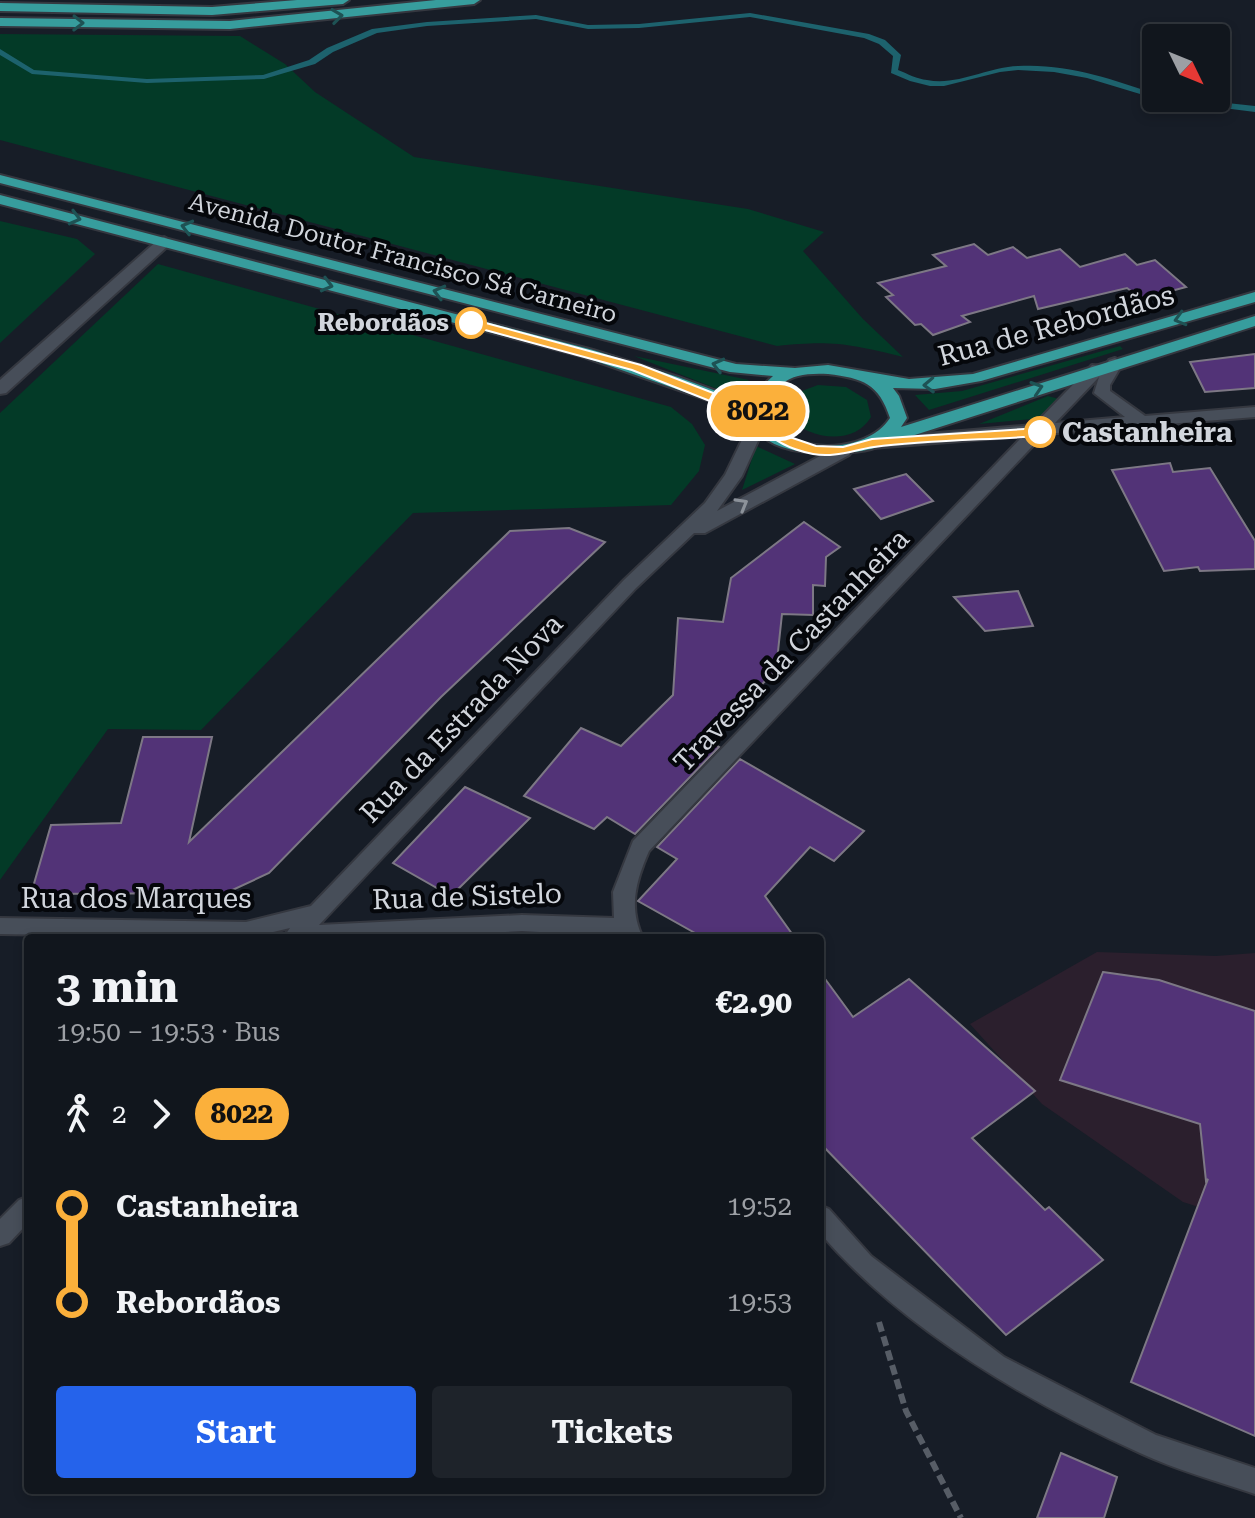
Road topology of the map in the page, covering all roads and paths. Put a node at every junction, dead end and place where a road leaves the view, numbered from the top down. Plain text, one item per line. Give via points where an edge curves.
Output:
1 (343, 0) edge
2 (474, 0) edge
3 (0, 7) edge
4 (0, 22) edge
5 (0, 179) edge
6 (0, 199) edge
7 (164, 242) junction
8 (1255, 297) edge
9 (1255, 321) edge
10 (1115, 363) junction
11 (1098, 368) junction
12 (795, 373) junction
13 (870, 379) junction
14 (0, 389) edge
15 (1255, 412) edge
16 (760, 415) junction
17 (1143, 422) junction
18 (1040, 432) junction
19 (878, 440) junction
20 (843, 451) junction
21 (675, 543) junction
22 (318, 913) junction
23 (0, 926) edge
24 (629, 932) edge
25 (298, 934) edge
26 (344, 934) edge
27 (24, 1211) edge
28 (824, 1221) edge
29 (0, 1235) edge
30 (862, 1264) junction
31 (1255, 1481) edge
32 (961, 1518) edge

1 - 3 main road via 212,11
4 -> 2 main road via 230,25
12 -> 5 main road, Avenida Doutor Francisco Sá Carneiro via 727,367
6 -> 7 main road, Avenida Doutor Francisco Sá Carneiro
7 - 14 street
7 -> 16 main road, Avenida Doutor Francisco Sá Carneiro via 612,360
8 -> 13 main road, Rua de Rebordãos via 975,378 898,386
9 - 10 main road, Rua de Rebordãos
10 - 11 main road, Rua de Rebordãos
10 - 17 street via 1102,393
11 - 18 street, Travessa da Castanheira
19 -> 11 main road, Rua de Rebordãos
12 - 13 main road via 833,369
12 - 16 main road via 768,389
13 - 19 main road via 887,391 896,407 895,423
15 - 17 street
16 - 20 main road via 779,438 800,447
16 - 21 street, Rua da Estrada Nova via 722,492
17 - 18 street
18 - 19 street
18 - 24 street, Travessa da Castanheira via 640,847 622,891
19 - 20 main road
21 -> 20 street, Rua da Estrada Nova
21 - 22 street, Rua da Estrada Nova
22 - 23 street, Rua dos Marques via 246,930
22 - 25 street, Rua da Estrada Nova
24 - 26 street, Rua de Sistelo via 522,923
27 - 29 street
28 - 30 street
30 - 31 street via 995,1365 1150,1445
30 - 32 path via 906,1411

